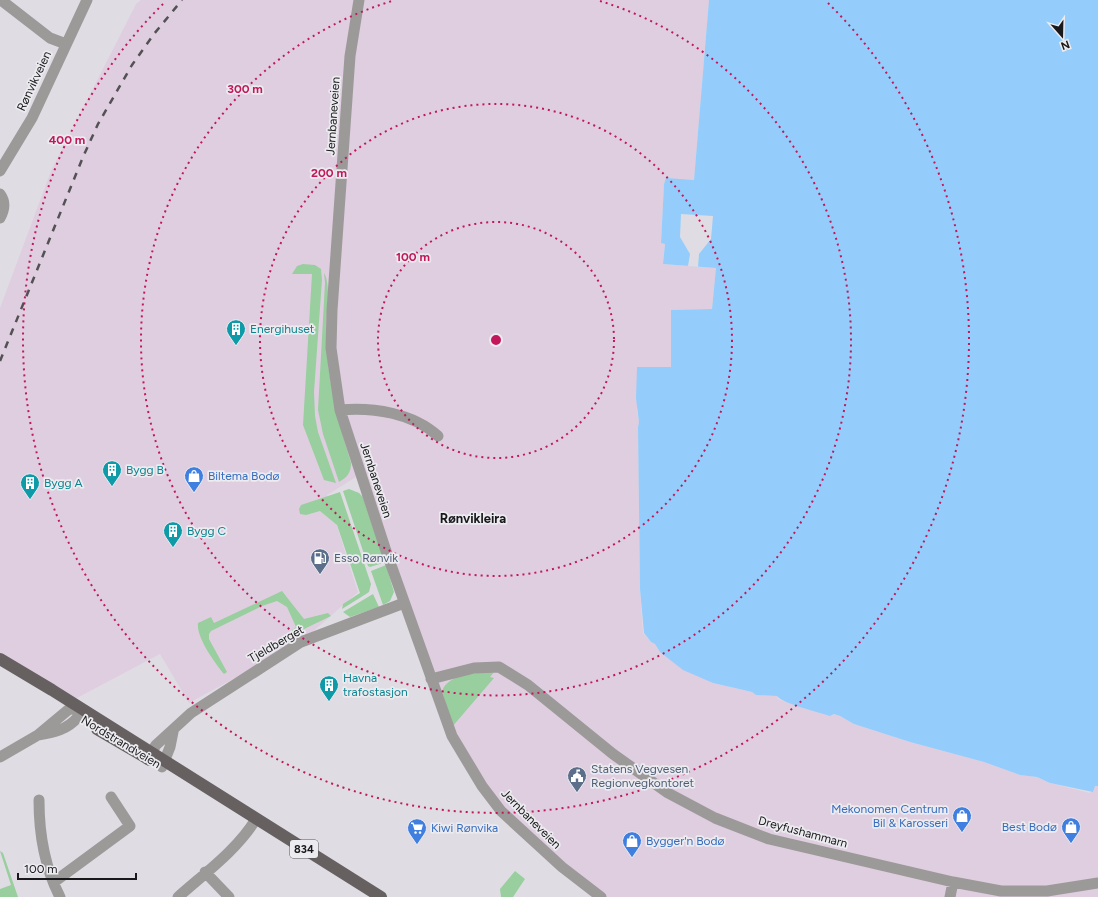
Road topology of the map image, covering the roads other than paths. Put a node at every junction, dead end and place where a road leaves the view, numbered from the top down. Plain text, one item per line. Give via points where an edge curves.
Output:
1 (1, 0) edge
2 (87, 0) edge
3 (359, 0) edge
4 (66, 44) junction
5 (0, 171) edge
6 (0, 194) edge
7 (0, 218) edge
8 (340, 410) junction
9 (438, 436) dead end
10 (404, 603) junction
11 (0, 659) edge
12 (431, 679) junction
13 (75, 711) junction
14 (173, 732) junction
15 (149, 755) junction
16 (0, 757) edge
17 (163, 764) junction
18 (111, 796) dead end
19 (39, 800) dead end
20 (256, 819) junction
21 (205, 872) junction
22 (54, 882) junction
23 (953, 882) junction
24 (1098, 883) edge
25 (60, 897) edge
26 (178, 897) edge
27 (229, 897) edge
28 (381, 897) edge
29 (601, 897) edge
30 (950, 897) edge

1 - 4 street via 50,38
2 - 4 street, Rønvikveien
3 - 8 street, Jernbaneveien via 350,56 332,310 331,348
4 - 5 street, Rønvikveien via 32,118
6 - 7 street via 5,206
8 - 9 street via 371,409 401,416 429,428
8 - 10 street, Jernbaneveien
10 - 12 street, Jernbaneveien
10 - 14 street, Tjeldberget via 301,642 202,705
11 - 13 main road, Nordstrandveien / 834
12 - 23 street, Dreyfushammarn via 474,668 500,667 528,685 642,775 668,793 715,818 769,839
12 - 29 street, Jernbaneveien via 452,736 486,793 538,846
13 - 15 main road, Nordstrandveien / 834
13 - 16 street
14 - 15 street, Tjeldberget
14 - 17 street, Tjeldberget
15 - 17 main road, Nordstrandveien / 834
17 - 20 main road, Nordstrandveien / 834
18 - 22 street via 130,826
19 - 22 street via 42,839
20 - 21 street via 247,833
20 - 28 main road, Nordstrandveien / 834
21 - 26 street
21 - 27 street
22 - 25 street
23 - 24 street, Dreyfushammarn via 1023,892
23 - 30 street

